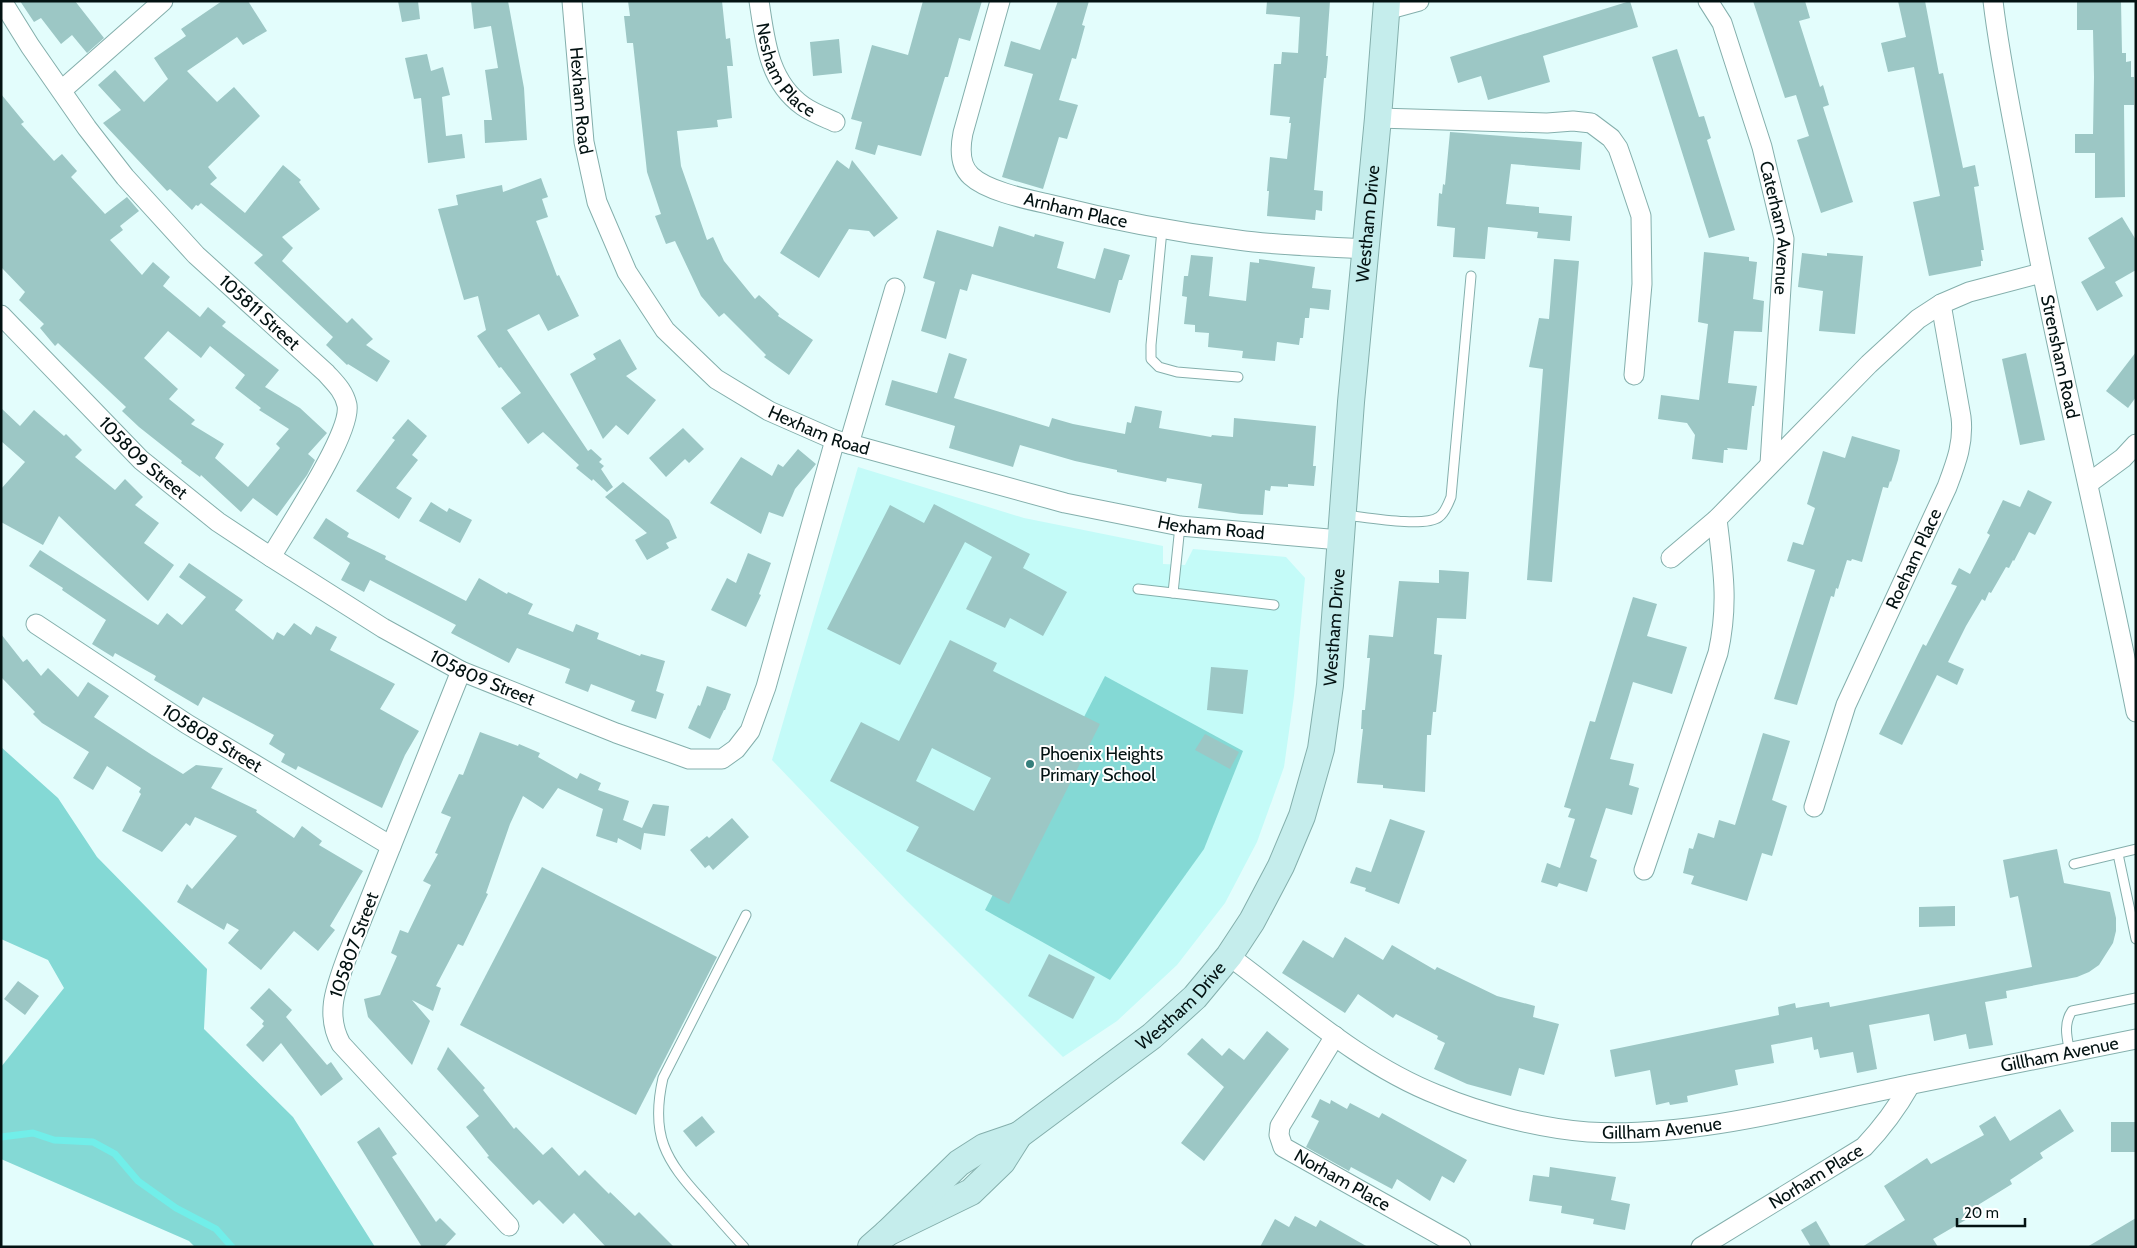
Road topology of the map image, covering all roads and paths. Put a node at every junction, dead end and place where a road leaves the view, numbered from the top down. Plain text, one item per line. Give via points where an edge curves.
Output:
1 (2, 1) edge
2 (163, 1) edge
3 (572, 1) edge
4 (759, 1) edge
5 (1000, 1) edge
6 (1419, 1) edge
7 (1708, 1) edge
8 (1993, 1) edge
9 (1386, 6) edge
10 (62, 90) junction
11 (1378, 118) junction
12 (835, 122) dead end
13 (1162, 230) junction
14 (1366, 249) junction
15 (2041, 273) junction
16 (1471, 276) dead end
17 (895, 288) dead end
18 (1941, 304) junction
19 (3, 321) edge
20 (1634, 375) dead end
21 (1238, 377) dead end
22 (842, 442) junction
23 (2136, 444) edge
24 (1770, 464) junction
25 (2088, 483) junction
26 (1717, 519) junction
27 (1180, 526) junction
28 (1341, 527) junction
29 (270, 556) junction
30 (1672, 558) dead end
31 (1138, 589) dead end
32 (1173, 593) junction
33 (1274, 606) dead end
34 (36, 624) dead end
35 (460, 671) junction
36 (2135, 704) edge
37 (1814, 807) dead end
38 (391, 846) junction
39 (2136, 850) edge
40 (2118, 854) junction
41 (2074, 864) dead end
42 (1644, 870) dead end
43 (746, 915) dead end
44 (2136, 939) edge
45 (1229, 956) junction
46 (2136, 998) edge
47 (1335, 1036) junction
48 (2136, 1039) edge
49 (2070, 1053) junction
50 (1910, 1085) junction
51 (509, 1226) dead end
52 (879, 1240) edge
53 (744, 1247) edge
54 (1461, 1247) edge
55 (1701, 1247) edge

1 - 10 street, 105811 Street
2 - 10 street
3 - 22 street, Hexham Road via 584,142 597,202 627,272 665,330 716,379 769,411
4 - 12 street, Nesham Place via 771,66 780,82 804,107
5 - 13 street, Arnham Place via 963,133 960,151 970,176 1022,198
6 - 9 street
7 - 24 street, Caterham Avenue via 1722,23 1762,148 1784,239
8 - 15 street, Strensham Road
9 - 11 street, Westham Drive
10 - 29 street, 105811 Street via 125,177 196,255 342,390 347,407 330,456
11 - 14 street, Westham Drive
11 - 20 street via 1573,121 1591,123 1611,138 1621,155 1641,216 1642,284
13 - 14 street, Arnham Place via 1240,241
13 - 21 lane via 1151,359 1159,367 1177,372
14 - 28 street, Westham Drive
15 - 18 street via 1969,292
15 - 25 street, Strensham Road
16 - 28 lane via 1451,497 1445,510 1438,518 1417,522
17 - 22 street, 105809 Street
18 - 24 street via 1900,335
18 - 37 street, Roeham Place via 1961,417 1960,452 1947,487 1846,705
19 - 29 street, 105809 Street via 141,460 218,522
22 - 27 street, Hexham Road via 1065,503
22 - 35 street, 105809 Street via 750,731 736,749 722,759 688,758
23 - 25 street via 2123,458
24 - 26 street
25 - 36 street, Strensham Road
26 - 30 street
26 - 42 street via 1726,587 1723,629 1718,653
27 - 28 street, Hexham Road
27 - 32 lane
28 - 45 street, Westham Drive via 1330,685 1321,749 1302,816 1281,866
29 - 35 street, 105809 Street via 383,628
31 - 32 lane
32 - 33 lane
34 - 38 street, 105808 Street via 187,724
35 - 38 street, 105807 Street
38 - 51 street, 105807 Street via 340,978 332,1024 341,1044
39 - 40 lane
40 - 41 lane
40 - 44 lane
43 - 53 lane via 663,1078 658,1099 658,1128 664,1149 678,1174
45 - 47 street, Gillham Avenue
45 - 52 street, Westham Drive via 1195,997 1152,1036 1020,1135 1002,1162 971,1192
46 - 49 lane via 2072,1011 2068,1016 2066,1034
47 - 50 street, Gillham Avenue via 1401,1079 1438,1096 1537,1124 1586,1132 1652,1132 1720,1123
47 - 54 street, Norham Place via 1280,1126 1283,1147
48 - 49 street, Gillham Avenue
49 - 50 street, Gillham Avenue
50 - 55 street, Norham Place via 1890,1118 1864,1147

